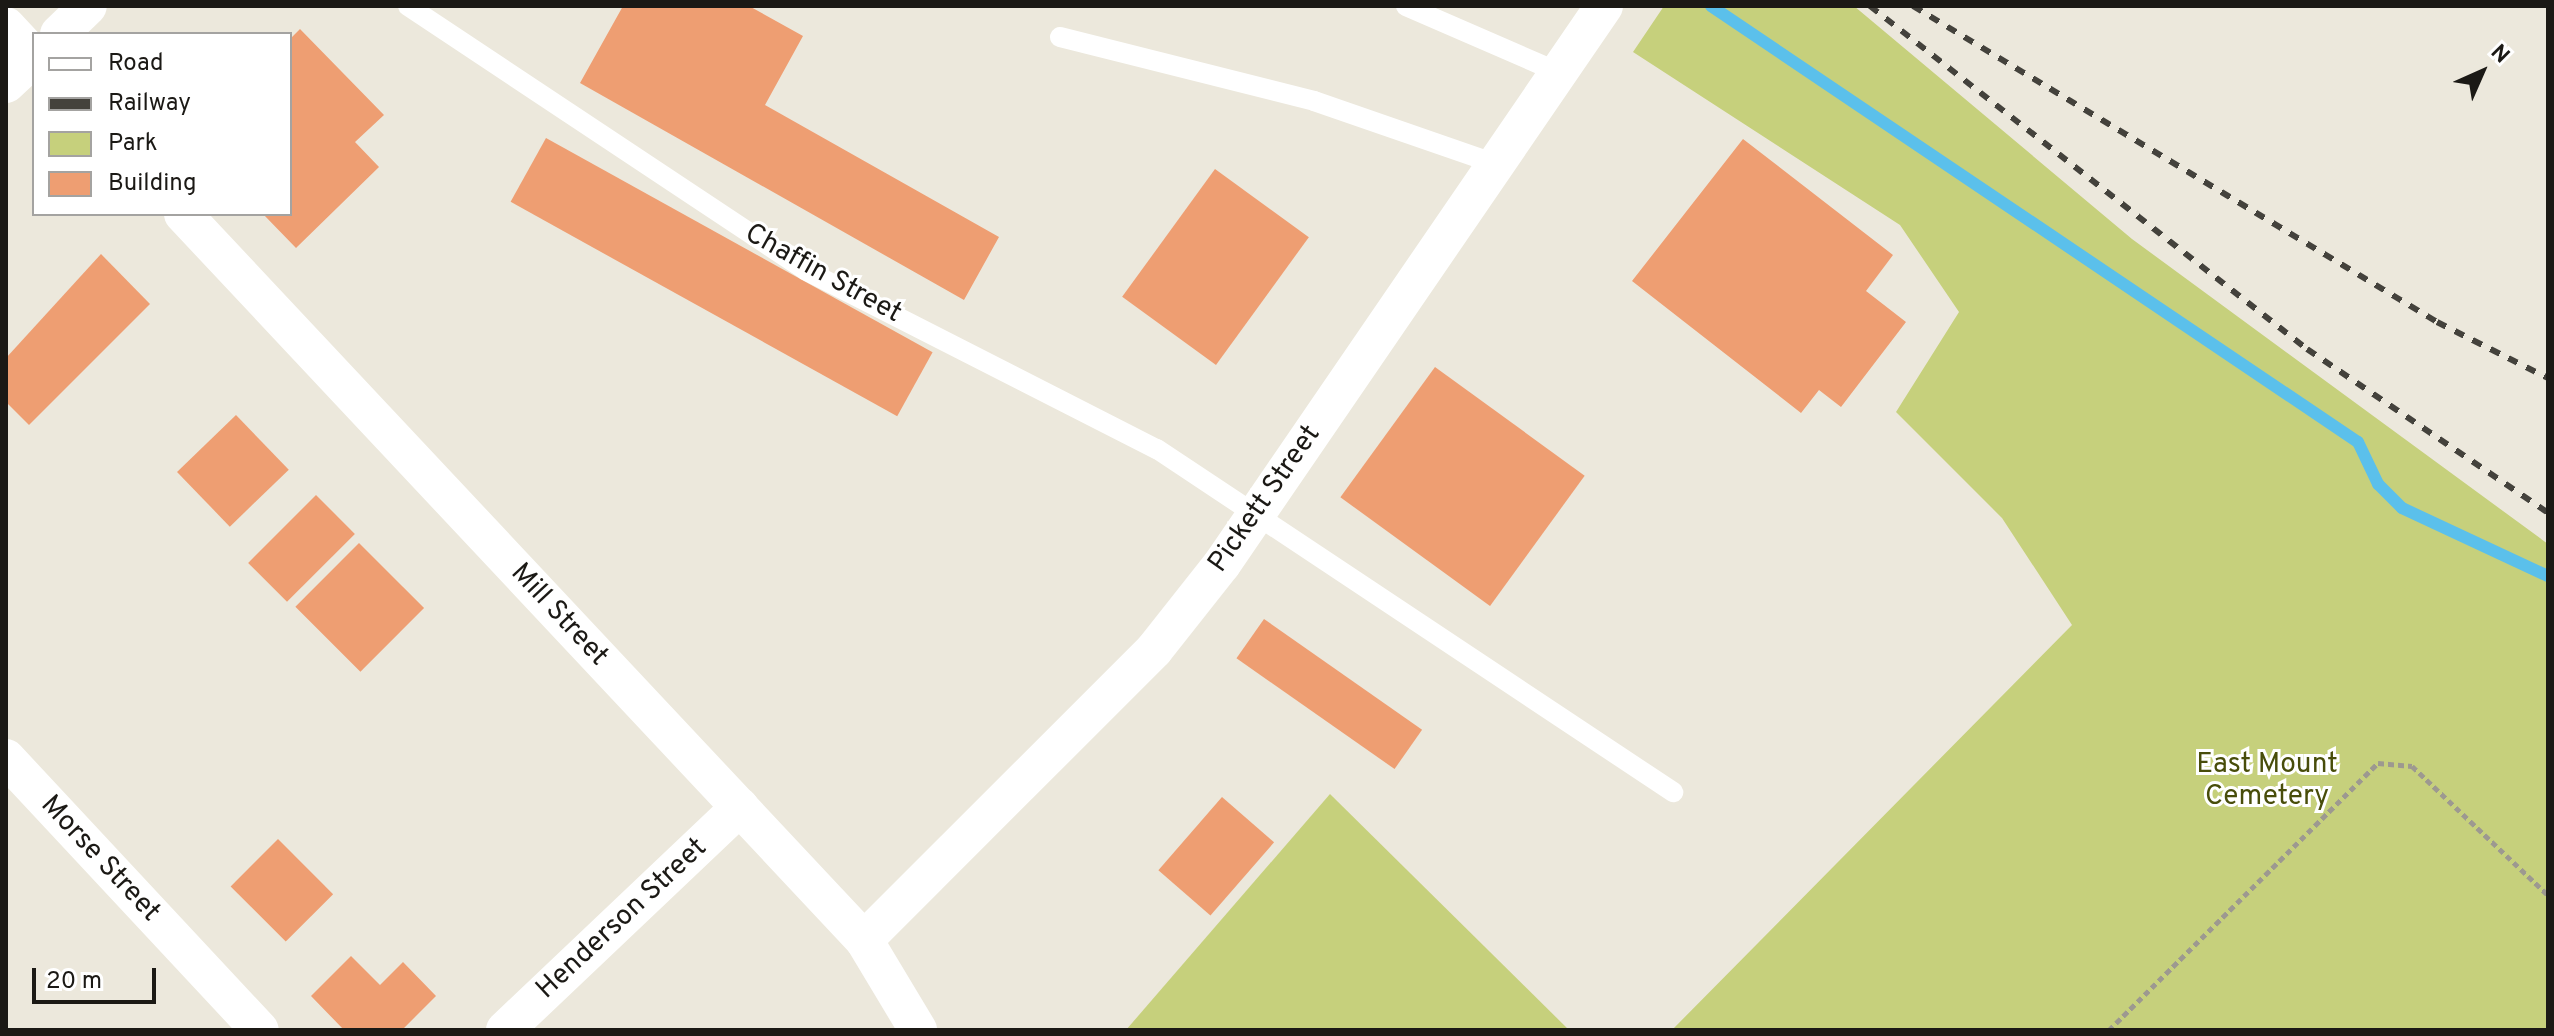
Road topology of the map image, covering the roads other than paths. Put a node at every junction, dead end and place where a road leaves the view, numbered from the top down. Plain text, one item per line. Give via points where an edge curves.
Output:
1 (88, 6) edge
2 (408, 6) edge
3 (1406, 6) edge
4 (1604, 6) edge
5 (6, 26) edge
6 (61, 32) edge
7 (1060, 37) dead end
8 (32, 55) edge
9 (32, 59) edge
10 (1560, 73) junction
11 (6, 84) edge
12 (1496, 164) junction
13 (185, 216) edge
14 (1255, 514) junction
15 (6, 758) edge
16 (1673, 792) dead end
17 (740, 807) junction
18 (864, 940) junction
19 (260, 1030) edge
20 (505, 1030) edge
21 (918, 1030) edge

1 - 6 street
2 - 14 lane, Chaffin Street via 805,270 1157,449
3 - 10 lane
4 - 10 street, Pickett Street
5 - 8 street
7 - 12 lane via 1314,101
9 - 11 street
10 - 12 street, Pickett Street
12 - 14 street, Pickett Street
13 - 17 street, Mill Street
14 - 16 lane, Chaffin Street
14 - 18 street, Pickett Street via 1154,650
15 - 19 street, Morse Street
17 - 18 street, Mill Street
17 - 20 street, Henderson Street
18 - 21 street, Mill Street

